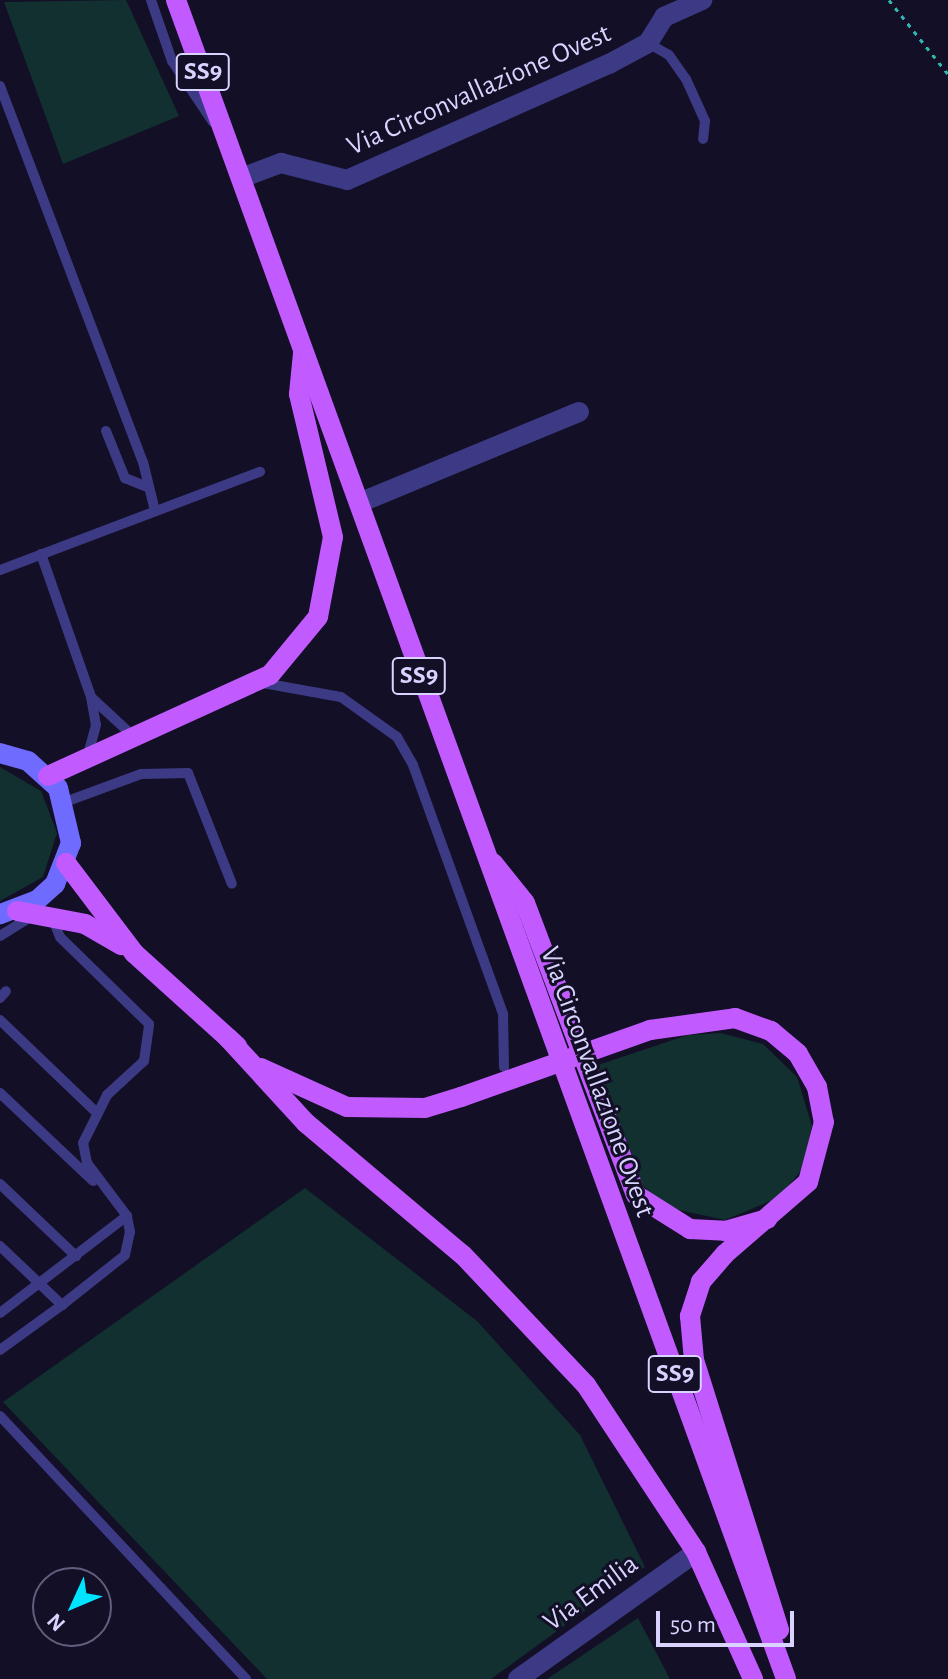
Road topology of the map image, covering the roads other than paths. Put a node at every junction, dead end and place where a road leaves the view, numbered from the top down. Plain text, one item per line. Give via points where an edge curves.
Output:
1 (151, 0) edge
2 (176, 0) edge
3 (702, 0) edge
4 (648, 43) junction
5 (0, 86) edge
6 (703, 139) dead end
7 (229, 145) junction
8 (241, 178) junction
9 (303, 345) junction
10 (579, 412) dead end
11 (106, 431) dead end
12 (260, 472) dead end
13 (145, 486) junction
14 (359, 503) junction
15 (155, 511) junction
16 (41, 554) junction
17 (0, 570) edge
18 (254, 682) junction
19 (91, 697) junction
20 (139, 738) junction
21 (0, 753) edge
22 (86, 761) junction
23 (48, 776) junction
24 (65, 802) junction
25 (482, 849) junction
26 (66, 863) junction
27 (232, 884) dead end
28 (26, 914) edge
29 (0, 936) edge
30 (134, 953) junction
31 (0, 1020) edge
32 (228, 1038) junction
33 (504, 1067) dead end
34 (0, 1093) edge
35 (95, 1111) junction
36 (0, 1184) edge
37 (115, 1202) junction
38 (127, 1216) junction
39 (775, 1216) junction
40 (0, 1246) edge
41 (76, 1256) junction
42 (40, 1284) junction
43 (62, 1305) junction
44 (1, 1310) edge
45 (0, 1350) edge
46 (0, 1416) edge
47 (696, 1552) junction
48 (246, 1679) edge
49 (518, 1679) edge
50 (753, 1679) edge
51 (787, 1679) edge

1 - 7 lane via 172,61
2 - 7 main road, Via Circonvallazione Ovest / SS9
3 - 4 street, Via Circonvallazione Ovest via 664,17
4 - 6 lane, Via Circonvallazione Ovest via 669,55 686,79 705,121
4 - 8 street, Via Circonvallazione Ovest via 347,180 281,163
5 - 13 lane via 143,462
7 - 8 main road, Via Circonvallazione Ovest / SS9
8 - 9 main road, Via Circonvallazione Ovest / SS9
9 - 14 main road, Via Circonvallazione Ovest / SS9
9 - 18 main road via 299,394 333,537 330,577 297,649
10 - 14 street
11 - 13 lane via 125,478
12 - 15 lane
13 - 15 lane
14 - 25 main road, Via Circonvallazione Ovest / SS9
15 - 16 lane
16 - 17 lane
16 - 19 lane
18 - 20 main road
18 - 33 lane via 341,697 397,737 413,765 503,1014
19 - 20 lane via 112,724
19 - 22 lane via 96,725
20 - 22 main road
21 - 23 main road
22 - 23 main road
23 - 24 main road
24 - 26 main road
24 - 27 lane via 141,774 188,773
25 - 39 main road via 525,903 636,1195 690,1229 725,1231
25 - 51 main road, Via Circonvallazione Ovest / SS9
26 - 28 main road via 55,884
26 - 30 main road
28 - 29 lane
28 - 30 main road via 85,924
28 - 35 lane via 60,937 149,1024 144,1061
30 - 32 main road
31 - 35 lane
32 - 39 main road, bridge via 292,1088 347,1107 425,1108 650,1030 735,1018 771,1031 798,1054 817,1087 821,1154 808,1182
32 - 47 main road via 306,1123 529,1319 645,1466
34 - 37 lane
35 - 37 lane via 83,1143 87,1163
36 - 41 lane
37 - 38 lane
38 - 41 lane
38 - 43 lane via 125,1255
39 - 51 main road via 701,1282 690,1316 694,1360 774,1602
40 - 42 lane
41 - 42 lane
42 - 43 lane
42 - 44 lane
43 - 45 lane
46 - 48 lane
47 - 49 street, Via Emilia
47 - 50 main road

